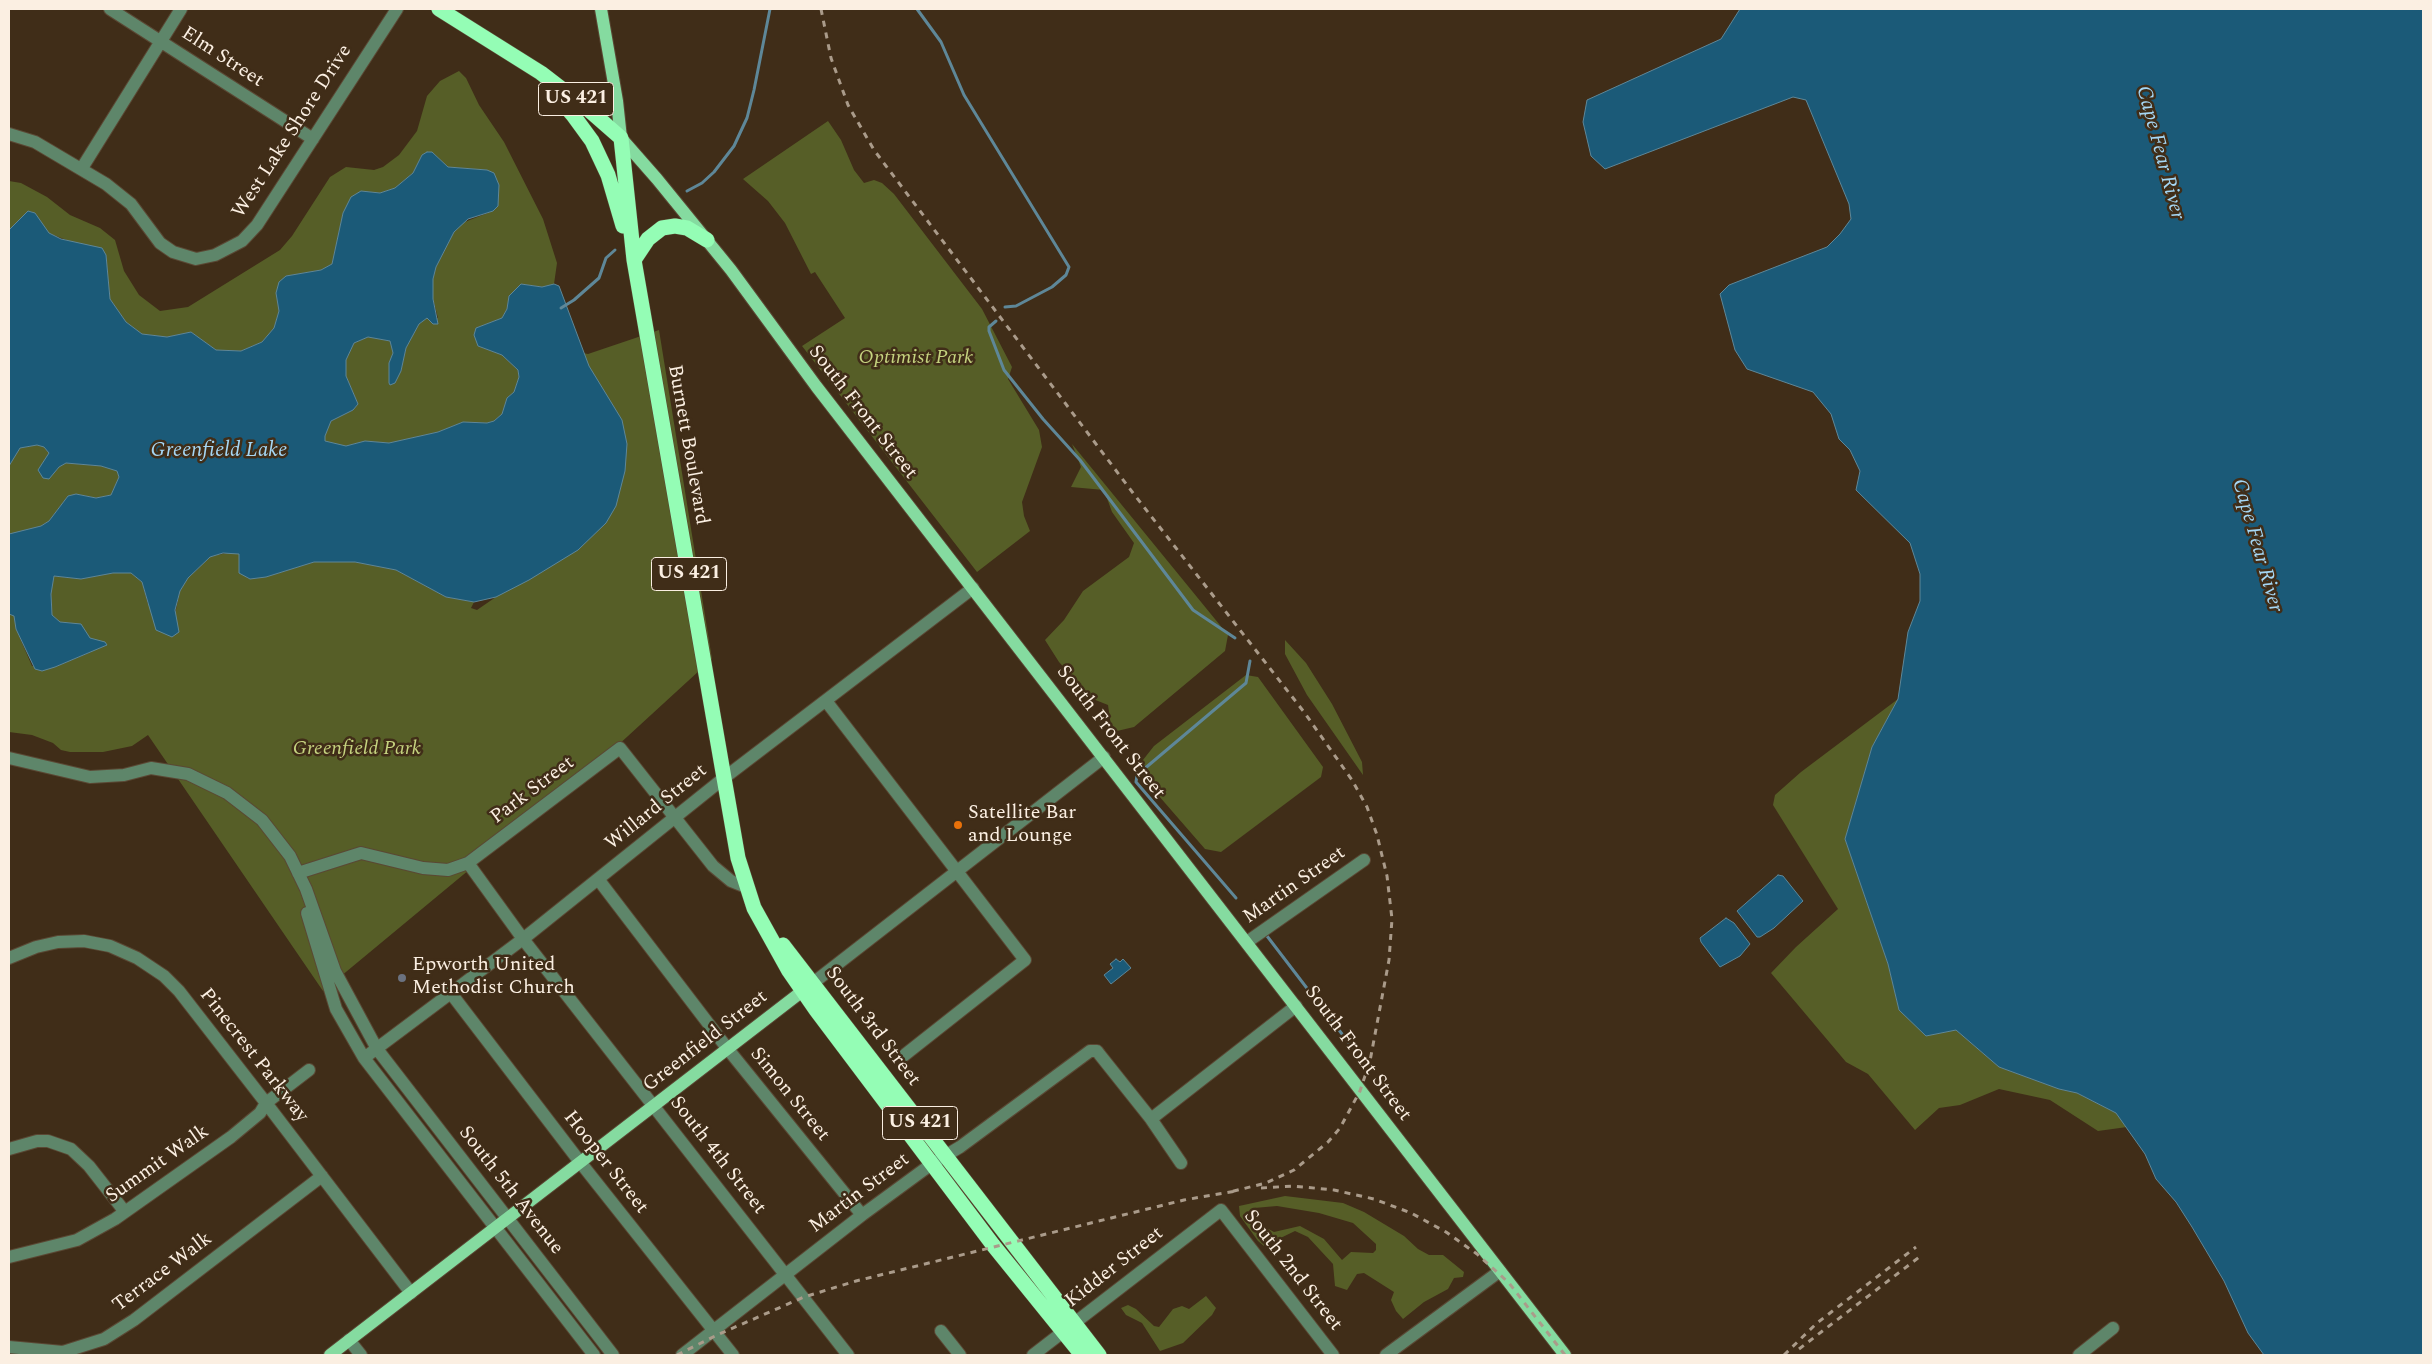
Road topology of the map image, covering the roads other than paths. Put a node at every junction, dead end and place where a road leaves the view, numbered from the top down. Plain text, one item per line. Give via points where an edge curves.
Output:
1 (110, 9) edge
2 (181, 9) edge
3 (397, 9) edge
4 (439, 9) edge
5 (601, 9) edge
6 (161, 41) junction
7 (528, 64) junction
8 (9, 134) edge
9 (620, 138) junction
10 (313, 139) junction
11 (82, 168) junction
12 (707, 240) junction
13 (634, 260) junction
14 (973, 588) junction
15 (826, 701) junction
16 (1104, 757) junction
17 (9, 758) edge
18 (724, 778) junction
19 (675, 819) junction
20 (1364, 860) dead end
21 (468, 863) junction
22 (958, 870) junction
23 (298, 873) junction
24 (598, 879) junction
25 (746, 887) junction
26 (523, 939) junction
27 (1247, 942) junction
28 (9, 958) edge
29 (808, 987) junction
30 (450, 992) junction
31 (1296, 1006) junction
32 (727, 1048) junction
33 (377, 1049) junction
34 (902, 1057) dead end
35 (364, 1058) junction
36 (309, 1070) dead end
37 (266, 1103) junction
38 (653, 1106) junction
39 (1151, 1119) junction
40 (9, 1149) edge
41 (940, 1160) junction
42 (580, 1162) junction
43 (1181, 1163) dead end
44 (322, 1176) junction
45 (1221, 1210) joint
46 (126, 1212) junction
47 (862, 1215) junction
48 (507, 1217) junction
49 (495, 1226) junction
50 (9, 1257) edge
51 (1500, 1270) junction
52 (786, 1274) junction
53 (411, 1293) junction
54 (1069, 1327) junction
55 (2113, 1328) dead end
56 (714, 1330) junction
57 (941, 1331) dead end
58 (349, 1340) junction
59 (9, 1347) edge
60 (330, 1355) edge
61 (361, 1355) edge
62 (594, 1355) edge
63 (613, 1355) edge
64 (682, 1355) edge
65 (733, 1355) edge
66 (848, 1355) edge
67 (960, 1355) edge
68 (1033, 1355) edge
69 (1082, 1355) edge
70 (1099, 1355) edge
71 (1333, 1355) edge
72 (1386, 1355) edge
73 (1565, 1355) edge
74 (2079, 1355) edge

1 - 6 street, Elm Street
2 - 6 street
3 - 10 street, West Lake Shore Drive
4 - 7 highway, US 421
5 - 9 main road, Burnett Boulevard
6 - 10 street, Elm Street
6 - 11 street
7 - 9 highway, US 421
7 - 13 highway via 592,141 608,175
8 - 11 street, West Lake Shore Drive via 35,142
9 - 12 main road, South Front Street
9 - 13 highway, Burnett Boulevard / US 421
10 - 11 street, West Lake Shore Drive via 250,234 206,258 188,258 166,248 131,204
12 - 13 highway via 687,228 662,228 648,239
12 - 14 main road, South Front Street
13 - 18 highway, Burnett Boulevard / US 421
14 - 15 street, Willard Street
14 - 16 main road, South Front Street
15 - 18 street, Willard Street
15 - 22 street
16 - 22 street, Greenfield Street
16 - 27 main road, South Front Street
17 - 23 street via 90,777 124,776 151,768 206,780 262,820 290,856
18 - 19 street, Willard Street
18 - 25 highway, Burnett Boulevard / US 421
19 - 21 street, Park Street via 620,748
19 - 24 street, Willard Street
19 - 25 street via 713,866 731,881
20 - 27 street, Martin Street
21 - 23 street via 448,870 423,868 377,855 355,854
21 - 26 street, South 4th Street
22 - 29 street, Greenfield Street
22 - 34 street via 1025,960
23 - 33 street, South 5th Avenue via 334,971
23 - 35 street, South 5th Avenue via 311,933 336,1009
24 - 26 street, Willard Street
24 - 32 street, Simon Street
25 - 29 highway, South 3rd Street / US 421 via 764,929
26 - 30 street, Willard Street
26 - 38 street, South 4th Street
27 - 31 main road, South Front Street
28 - 37 street, Pinecrest Parkway via 36,946 84,941 110,946 149,964 179,991
29 - 32 main road, Greenfield Street
29 - 41 highway, South 3rd Street / US 421
30 - 33 street, Willard Street
30 - 42 street, Hooper Street
31 - 39 street
31 - 51 main road, South Front Street
32 - 38 main road, Greenfield Street
32 - 47 street, Simon Street
33 - 35 street, Willard Street
33 - 48 street, South 5th Avenue
35 - 49 street, South 5th Avenue
36 - 37 street, Summit Walk
37 - 44 street, Pinecrest Parkway
37 - 46 street, Summit Walk via 260,1113 231,1137
38 - 42 main road, Greenfield Street
38 - 52 street, South 4th Street
39 - 41 street, Martin Street via 1100,1055 1090,1051
39 - 43 street
40 - 46 street via 48,1141 71,1150 89,1166
41 - 47 street, Martin Street
41 - 54 highway, South 3rd Street / US 421 via 994,1245
42 - 48 main road, Greenfield Street
42 - 56 street, Hooper Street
44 - 53 street, Pinecrest Parkway
44 - 59 street, Terrace Walk via 134,1320 104,1339 63,1352
45 - 54 street, Kidder Street
45 - 71 street, South 2nd Street
46 - 50 street, Summit Walk via 78,1240
47 - 52 street, Martin Street
48 - 49 main road, Greenfield Street
48 - 63 street, South 5th Avenue
49 - 53 main road, Greenfield Street
49 - 62 street, South 5th Avenue
51 - 72 street
51 - 73 main road, South Front Street
52 - 56 street, Martin Street
52 - 66 street, South 4th Street
53 - 58 main road, Greenfield Street
54 - 68 street, Kidder Street
54 - 69 highway, South 3rd Street / US 421
54 - 70 highway, South 3rd Street / US 421
55 - 74 street
56 - 64 street, Martin Street
56 - 65 street, Hooper Street
57 - 67 street
58 - 60 main road, Greenfield Street
58 - 61 street

